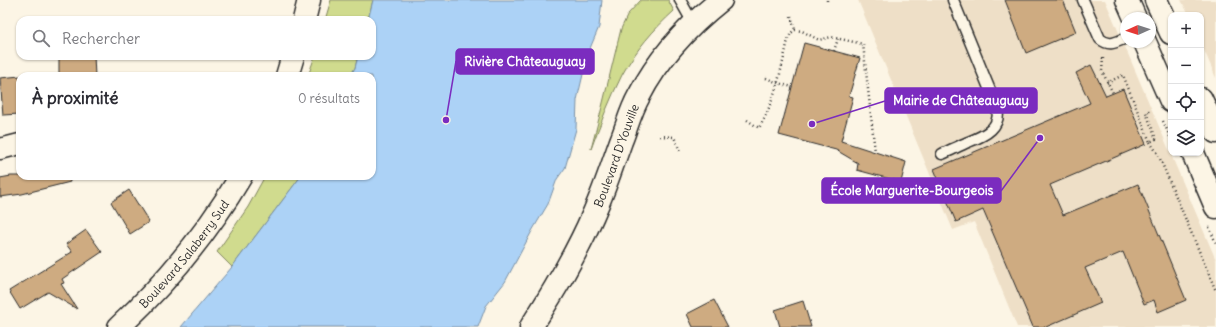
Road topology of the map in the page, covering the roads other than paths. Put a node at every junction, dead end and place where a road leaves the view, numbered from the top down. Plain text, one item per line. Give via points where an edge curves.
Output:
1 (309, 0) edge
2 (680, 0) edge
3 (721, 0) edge
4 (953, 0) edge
5 (1083, 0) edge
6 (1127, 0) edge
7 (1156, 0) edge
8 (1132, 12) edge
9 (305, 16) edge
10 (693, 23) junction
11 (1168, 26) edge
12 (1120, 40) edge
13 (1147, 48) edge
14 (292, 60) edge
15 (288, 72) edge
16 (1164, 104) edge
17 (1204, 106) edge
18 (1216, 132) edge
19 (16, 145) edge
20 (0, 149) edge
21 (942, 154) dead end
22 (1195, 158) edge
23 (1216, 176) edge
24 (239, 180) edge
25 (1216, 207) edge
26 (119, 327) edge
27 (531, 327) edge

1 - 9 street
2 - 10 lane
3 - 10 street, Boulevard D'Youville
4 - 21 lane via 998,116 993,127 985,135
5 - 12 lane via 1100,39 1109,44
6 - 8 street
7 - 11 street
10 - 27 street, Boulevard D'Youville via 661,60 638,97 593,217 563,276
13 - 16 street
14 - 15 street
17 - 18 street
19 - 20 street
22 - 23 street
22 - 25 street
24 - 26 street, Boulevard Salaberry Sud via 219,212 183,260

